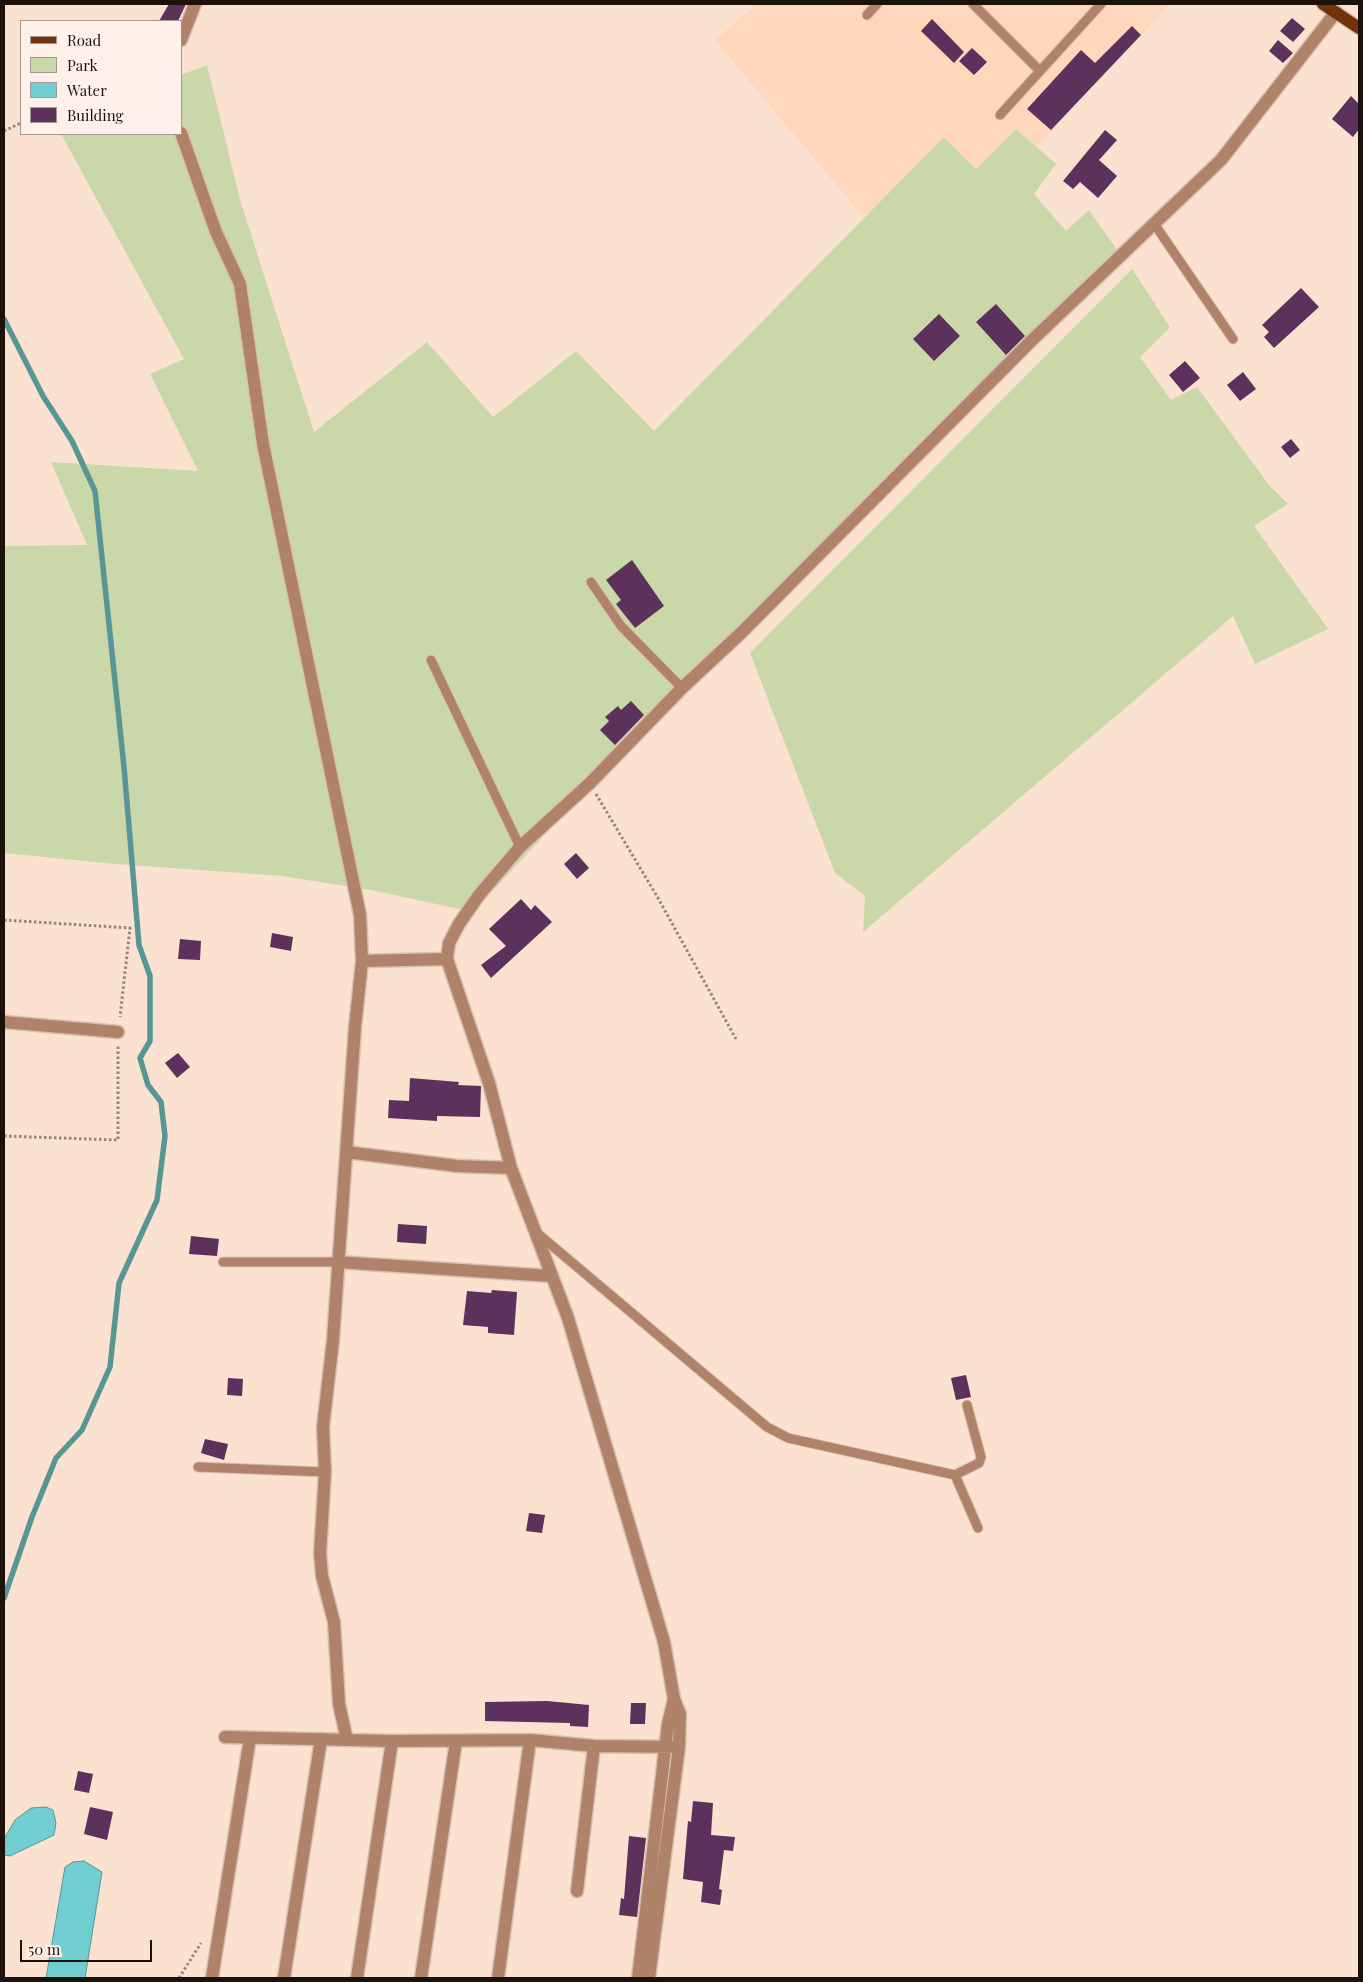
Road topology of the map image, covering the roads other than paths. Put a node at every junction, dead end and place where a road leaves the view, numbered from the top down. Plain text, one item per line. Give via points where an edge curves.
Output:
1 (195, 4) edge
2 (877, 4) edge
3 (972, 4) edge
4 (1102, 4) edge
5 (1323, 4) edge
6 (1336, 12) junction
7 (867, 16) dead end
8 (1359, 28) edge
9 (182, 37) edge
10 (1040, 71) junction
11 (1000, 115) dead end
12 (182, 135) edge
13 (1155, 224) junction
14 (1234, 340) dead end
15 (591, 582) dead end
16 (431, 660) dead end
17 (682, 688) junction
18 (520, 847) junction
19 (447, 959) junction
20 (362, 961) junction
21 (4, 1022) edge
22 (118, 1032) dead end
23 (346, 1152) junction
24 (511, 1168) junction
25 (537, 1233) junction
26 (223, 1262) dead end
27 (337, 1262) junction
28 (551, 1276) junction
29 (967, 1405) dead end
30 (198, 1467) dead end
31 (325, 1472) junction
32 (954, 1475) junction
33 (978, 1528) dead end
34 (225, 1737) dead end
35 (250, 1738) junction
36 (321, 1739) junction
37 (347, 1740) junction
38 (456, 1740) junction
39 (530, 1740) junction
40 (392, 1741) junction
41 (594, 1746) junction
42 (673, 1747) junction
43 (578, 1891) dead end
44 (212, 1978) edge
45 (284, 1978) edge
46 (357, 1978) edge
47 (421, 1978) edge
48 (498, 1978) edge
49 (638, 1978) edge
50 (649, 1978) edge

1 - 9 street
2 - 7 lane
3 - 10 lane
4 - 10 lane
5 - 6 main road
6 - 8 main road
6 - 13 street via 1221,160
10 - 11 lane
12 - 20 street via 216,232 240,284 263,444 355,886
13 - 14 lane
13 - 17 street via 1031,342
15 - 17 lane via 621,626
16 - 18 lane
17 - 18 street via 590,783
18 - 19 street via 459,924 449,942
19 - 20 street
19 - 24 street via 489,1083
20 - 23 street
21 - 22 street
23 - 24 street via 457,1166
23 - 27 street
24 - 25 street
25 - 28 street
25 - 32 lane via 767,1427 788,1438
26 - 27 lane
27 - 28 street
27 - 31 street via 333,1340 323,1427
28 - 42 street via 568,1318 664,1642 674,1699 668,1724
29 - 32 lane via 981,1457 979,1463
30 - 31 lane
31 - 37 street via 320,1553 322,1576 334,1622 338,1697
32 - 33 lane
34 - 35 street
35 - 36 street
35 - 44 street
36 - 37 street
36 - 45 street
37 - 40 street
38 - 39 street
38 - 40 street
38 - 47 street
39 - 41 street
39 - 48 street
40 - 46 street
41 - 42 street
41 - 43 street
42 - 49 street
42 - 50 street

